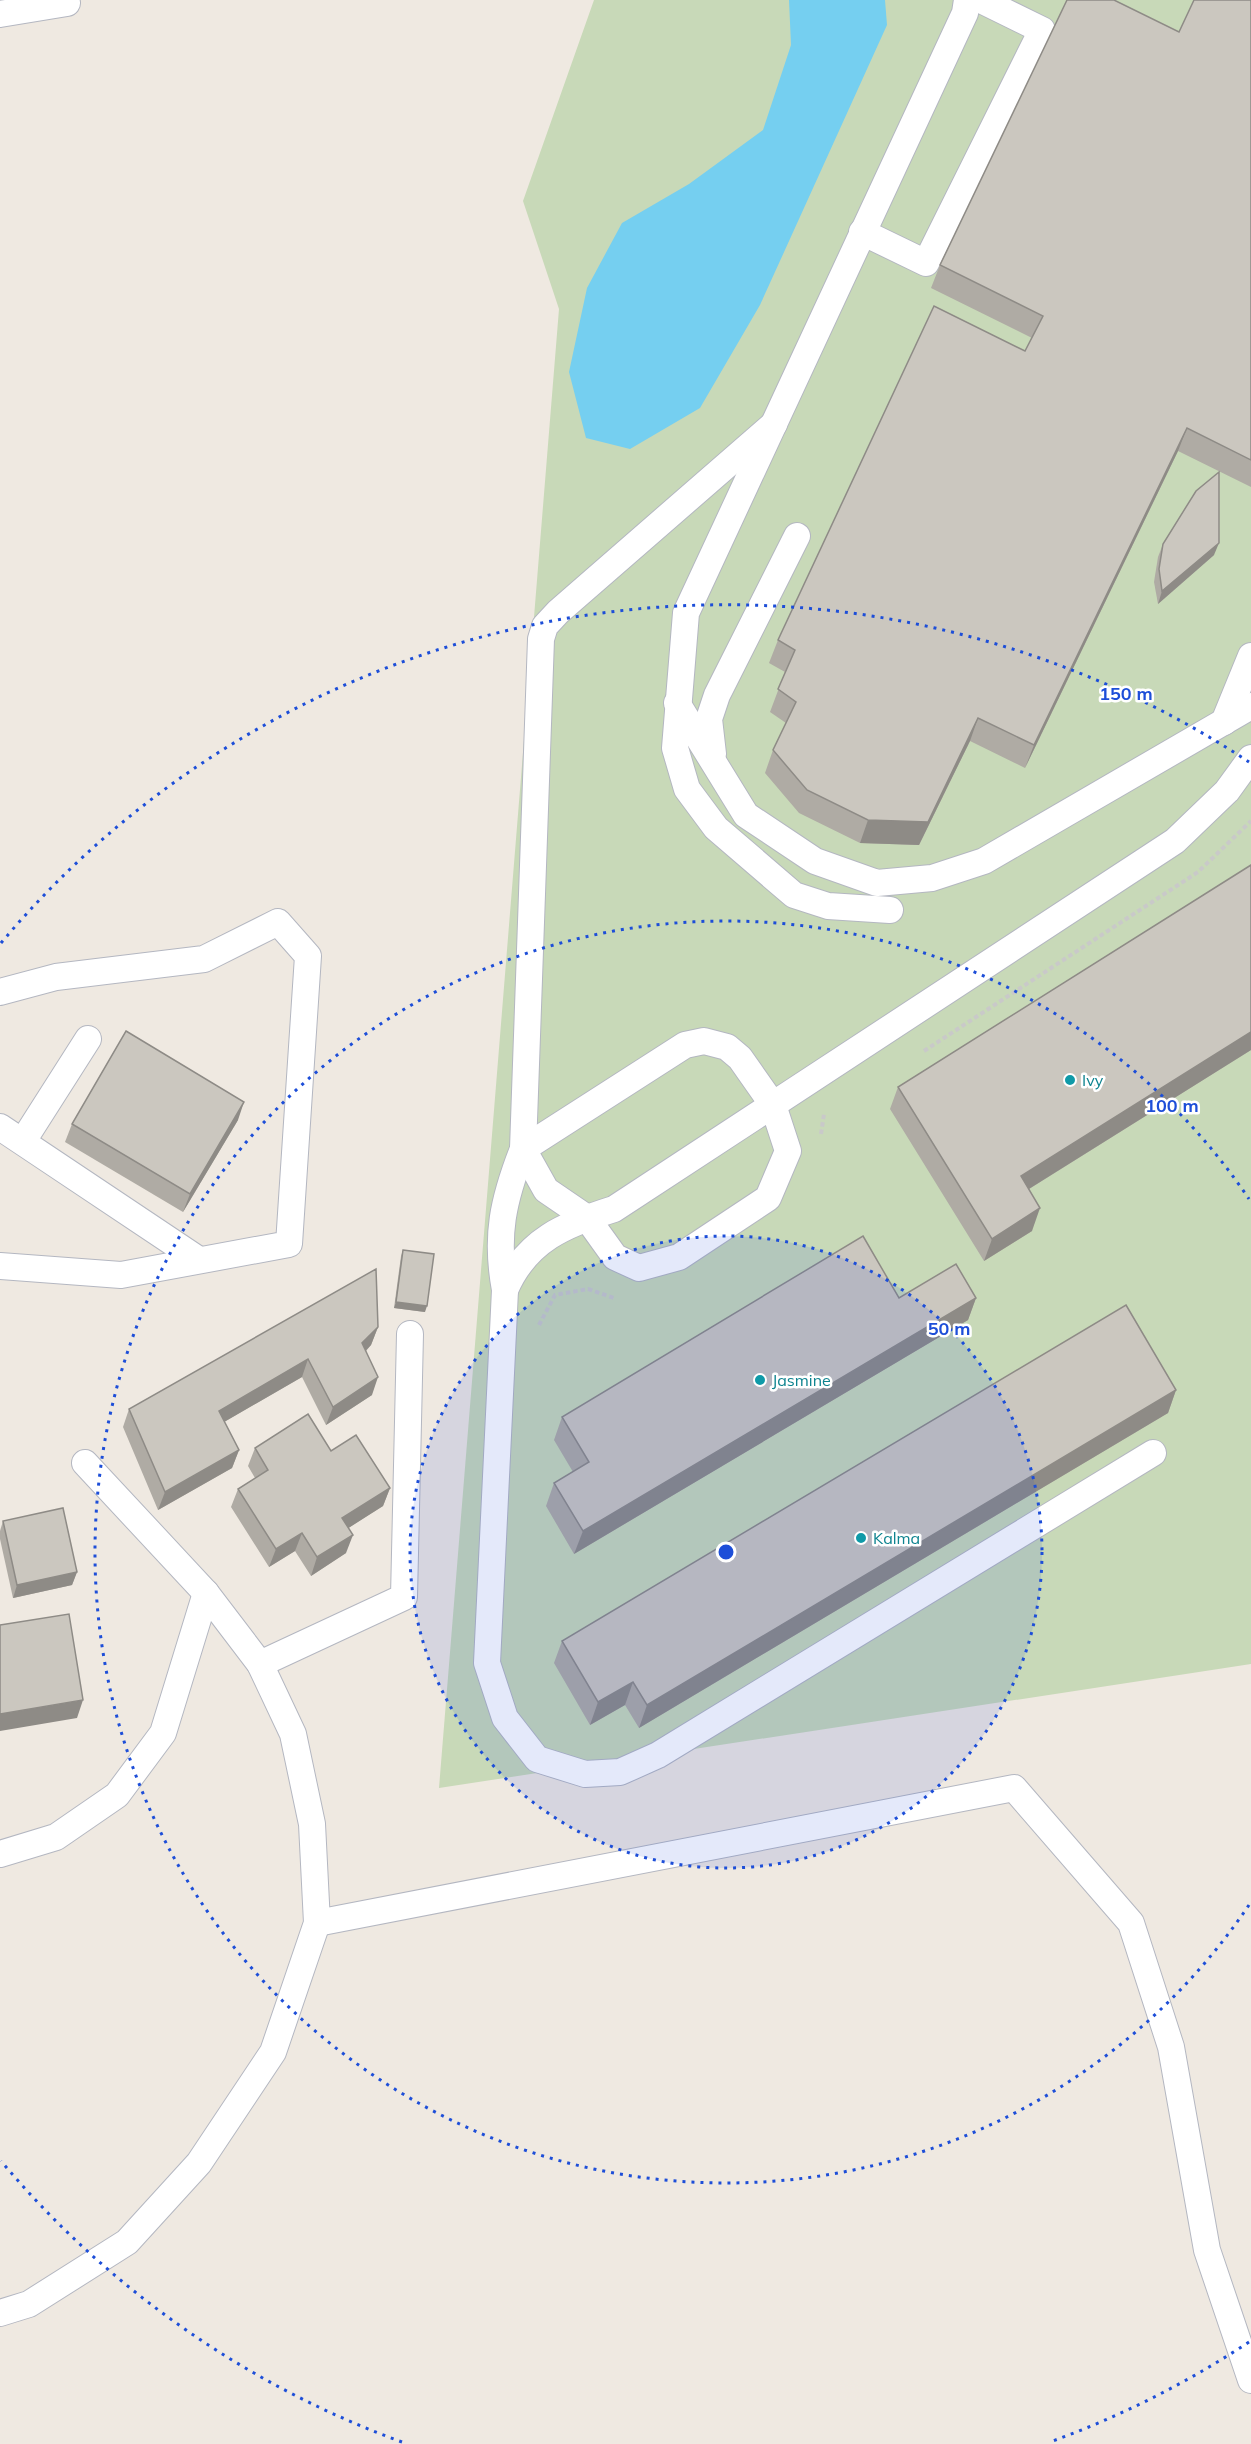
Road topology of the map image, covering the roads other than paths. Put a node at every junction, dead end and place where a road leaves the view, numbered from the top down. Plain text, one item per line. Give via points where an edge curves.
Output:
1 (968, 0) edge
2 (981, 0) edge
3 (68, 3) dead end
4 (0, 14) edge
5 (862, 232) junction
6 (774, 424) junction
7 (797, 536) dead end
8 (1251, 656) edge
9 (677, 703) junction
10 (1251, 706) edge
11 (1224, 722) junction
12 (1251, 758) edge
13 (714, 763) junction
14 (890, 910) dead end
15 (0, 992) edge
16 (88, 1039) dead end
17 (773, 1105) junction
18 (0, 1126) edge
19 (23, 1141) junction
20 (523, 1149) junction
21 (586, 1218) junction
22 (199, 1260) junction
23 (0, 1266) edge
24 (505, 1290) junction
25 (410, 1334) dead end
26 (1153, 1453) dead end
27 (85, 1463) dead end
28 (206, 1593) junction
29 (260, 1664) junction
30 (0, 1854) edge
31 (317, 1923) junction
32 (0, 2313) edge
33 (1251, 2380) edge

1 - 5 lane
2 - 5 lane via 1042,30 926,263
3 - 4 lane
5 - 6 lane
6 - 9 lane via 686,613
6 - 20 lane via 545,626 541,639
7 - 13 lane via 717,695 709,719
8 - 11 lane
9 - 13 lane
9 - 14 lane via 675,748 687,789 716,828 794,896 828,906
10 - 11 lane
11 - 13 lane via 984,861 932,878 877,883 814,861 746,815
12 - 17 lane via 1227,791 1175,841
15 - 22 lane via 56,977 204,959 278,922 308,956 289,1244
16 - 19 lane
17 - 20 lane via 740,1058 728,1047 704,1041 685,1045
17 - 21 lane via 614,1209
17 - 21 lane via 788,1151 768,1198 679,1257 639,1268 615,1257
18 - 19 lane
19 - 22 lane
20 - 21 lane via 546,1191
20 - 24 lane via 502,1214 499,1251
21 - 24 lane via 562,1227 541,1242 512,1274
22 - 23 lane via 121,1275
24 - 26 lane via 487,1663 505,1718 537,1759 585,1774 620,1772 658,1755
25 - 29 lane via 404,1597
27 - 28 lane
28 - 29 lane
28 - 30 lane via 163,1733 117,1795 56,1837
29 - 31 lane via 293,1734 312,1824
31 - 32 lane via 273,2052 199,2163 127,2242 29,2304
31 - 33 lane via 1014,1788 1131,1923 1171,2047 1207,2250

